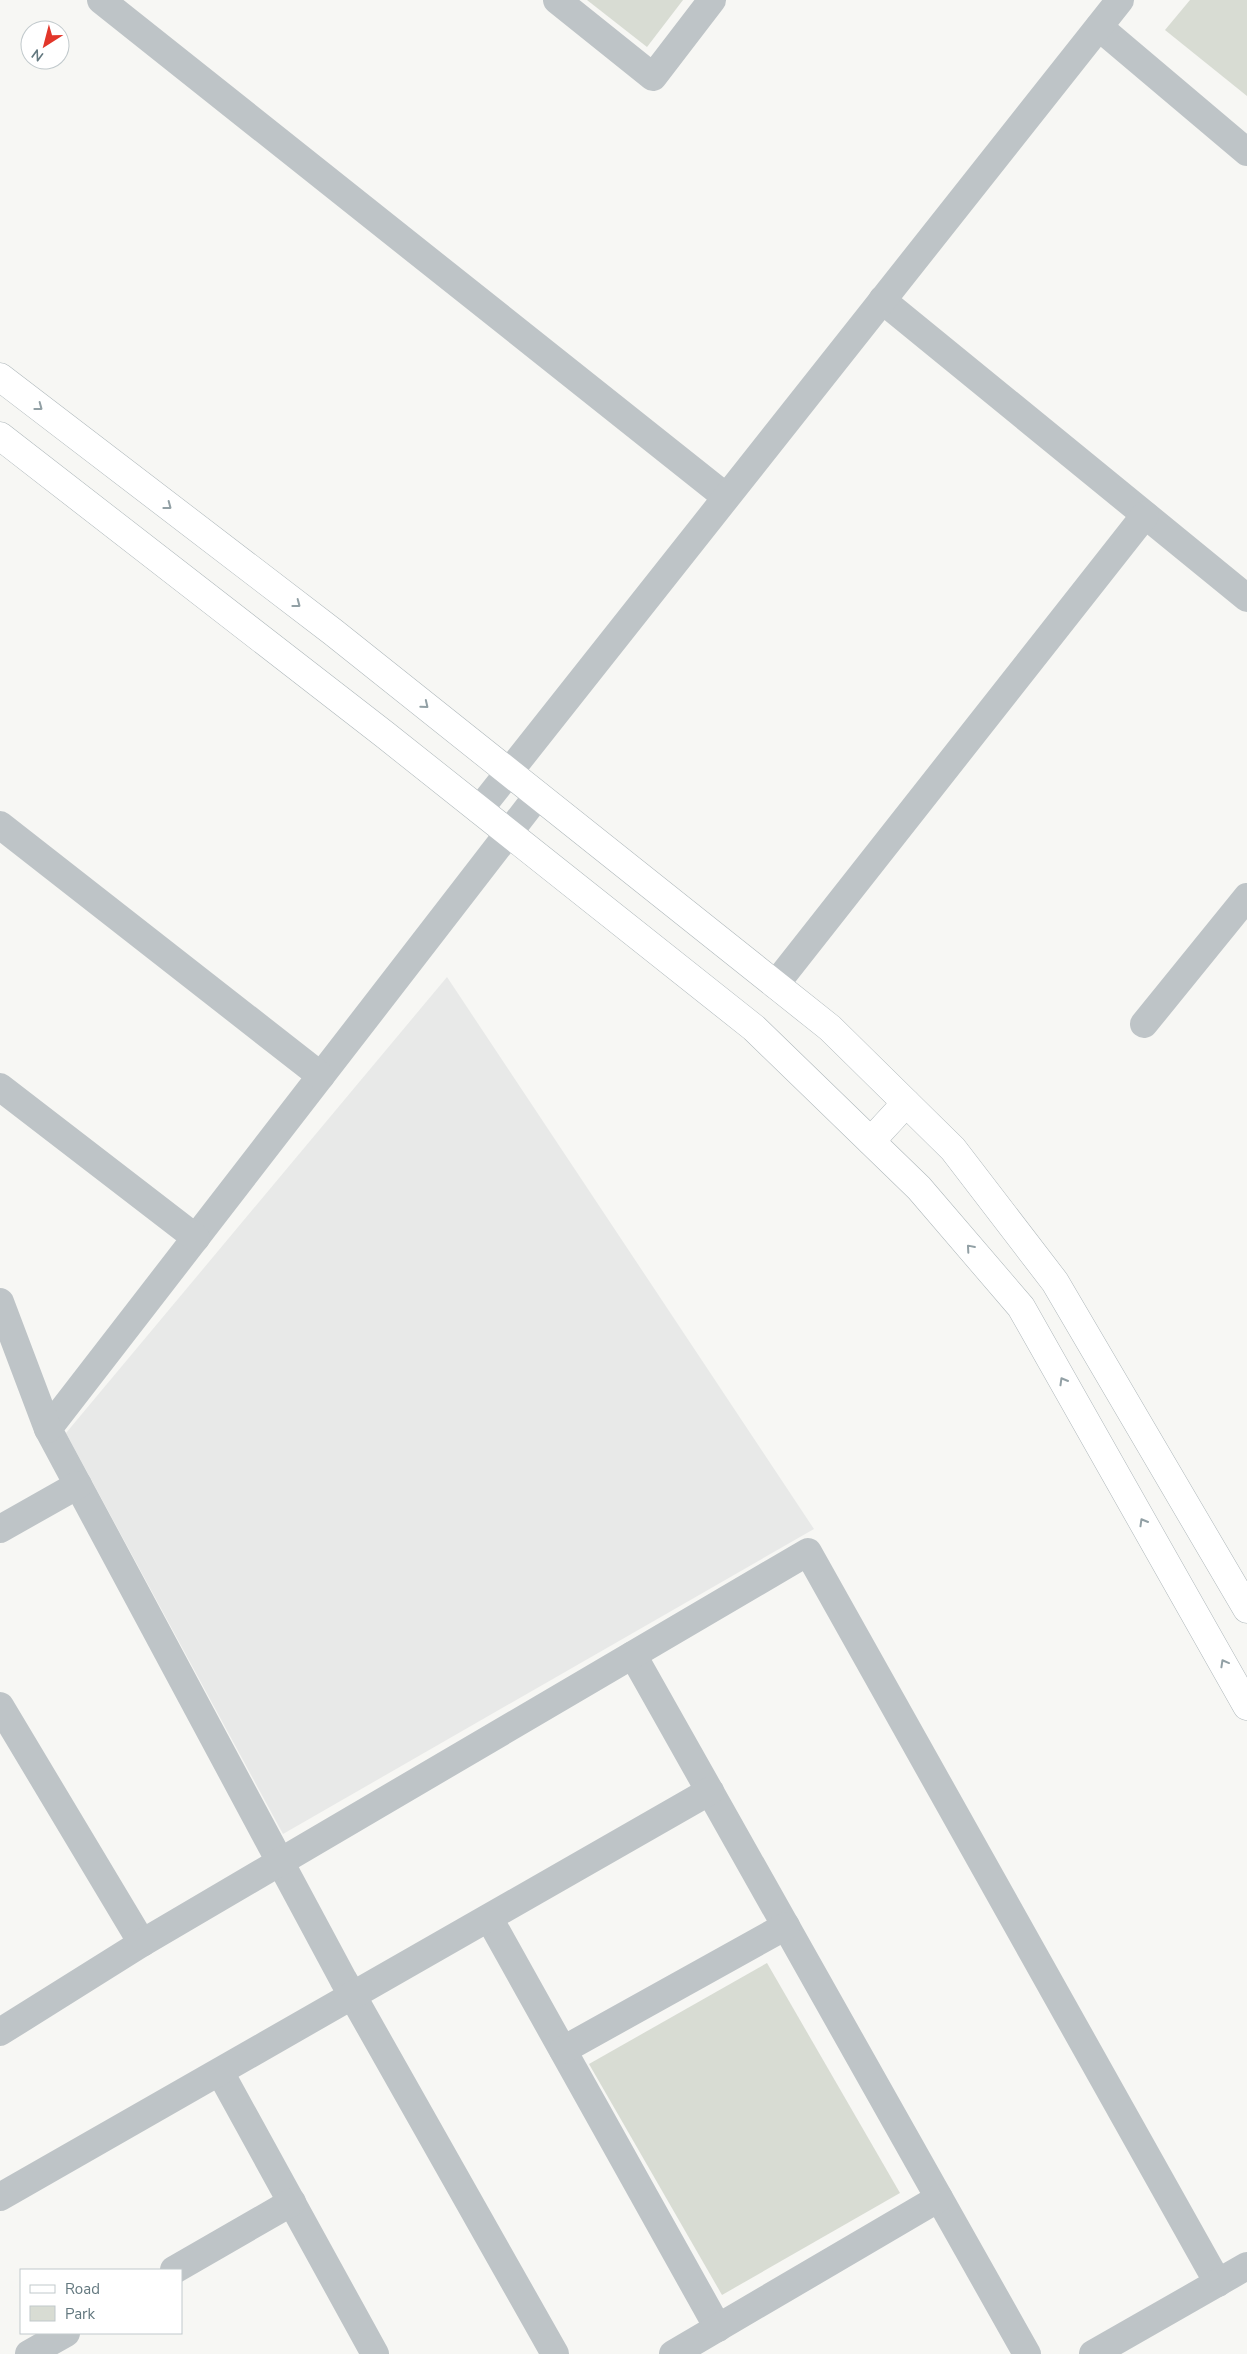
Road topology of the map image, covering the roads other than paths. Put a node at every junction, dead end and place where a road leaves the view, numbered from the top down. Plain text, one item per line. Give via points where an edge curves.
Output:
1 (101, 0) edge
2 (557, 0) edge
3 (712, 0) edge
4 (1120, 0) edge
5 (1099, 27) junction
6 (1247, 152) edge
7 (882, 300) junction
8 (0, 377) edge
9 (0, 436) edge
10 (726, 497) junction
11 (1145, 515) junction
12 (1247, 598) edge
13 (508, 772) junction
14 (538, 795) junction
15 (479, 810) junction
16 (0, 825) edge
17 (509, 833) junction
18 (1245, 903) edge
19 (775, 984) junction
20 (1144, 1024) dead end
21 (321, 1076) junction
22 (0, 1087) edge
23 (906, 1103) junction
24 (871, 1141) junction
25 (196, 1238) junction
26 (0, 1302) edge
27 (48, 1429) junction
28 (78, 1485) junction
29 (0, 1529) edge
30 (1247, 1610) edge
31 (633, 1655) junction
32 (0, 1706) edge
33 (1247, 1706) edge
34 (710, 1791) junction
35 (280, 1862) junction
36 (489, 1918) junction
37 (786, 1926) junction
38 (142, 1943) junction
39 (353, 1996) junction
40 (0, 2032) edge
41 (563, 2050) junction
42 (220, 2072) junction
43 (0, 2197) edge
44 (939, 2198) junction
45 (292, 2202) junction
46 (1247, 2266) edge
47 (176, 2269) edge
48 (1218, 2283) junction
49 (718, 2328) junction
50 (64, 2334) edge
51 (29, 2354) edge
52 (375, 2354) edge
53 (555, 2354) edge
54 (673, 2354) edge
55 (1027, 2354) edge
56 (1094, 2354) edge

1 - 10 street
2 - 3 street via 653,77
4 - 5 street
5 - 6 street
5 - 7 street
7 - 10 street
7 - 11 street
8 -> 13 street via 326,626
9 - 15 street
10 - 13 street
11 - 12 street
11 - 19 street
13 - 14 street
13 - 15 street
14 - 17 street
14 - 19 street
15 - 17 street
16 - 21 street
17 - 21 street
17 - 24 street via 754,1028
18 - 20 street
19 - 23 street via 830,1028
21 - 25 street
22 - 25 street
23 - 24 street
23 - 30 street via 953,1149 1055,1282
33 -> 24 street via 1021,1307 919,1188
25 - 27 street
26 - 27 street
27 - 28 street
28 - 29 street
28 - 35 street
31 - 34 street
31 - 35 street
31 - 48 street via 808,1552
32 - 38 street
34 - 36 street
34 - 37 street
35 - 38 street
35 - 39 street
36 - 39 street
36 - 41 street
37 - 41 street
37 - 44 street
38 - 40 street
39 - 42 street
39 - 53 street
41 - 49 street
42 - 43 street
42 - 45 street
44 - 49 street
44 - 55 street
45 - 47 street
45 - 52 street
46 - 48 street
48 - 56 street
49 - 54 street
50 - 51 street

